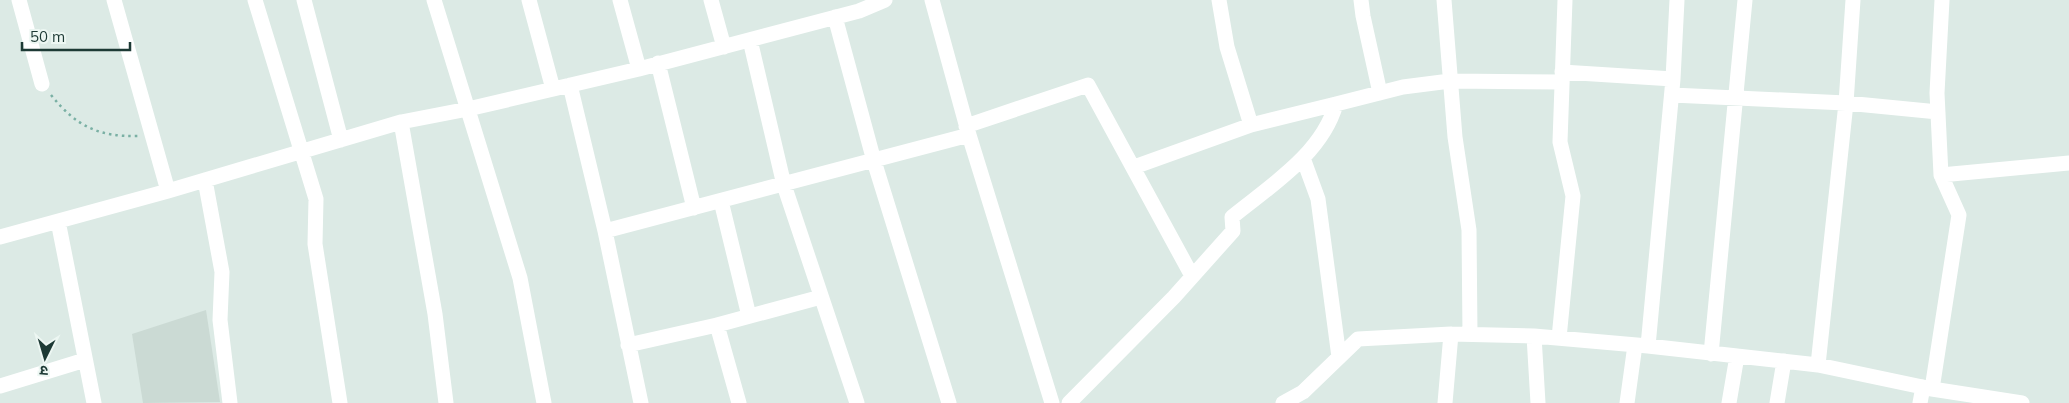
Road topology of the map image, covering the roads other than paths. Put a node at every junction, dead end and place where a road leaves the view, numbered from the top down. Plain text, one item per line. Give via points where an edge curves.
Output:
1 (19, 0) edge
2 (114, 0) edge
3 (255, 0) edge
4 (304, 0) edge
5 (434, 0) edge
6 (529, 0) edge
7 (620, 0) edge
8 (711, 0) edge
9 (885, 0) edge
10 (932, 0) edge
11 (1219, 0) edge
12 (1361, 0) edge
13 (1444, 0) edge
14 (1565, 0) edge
15 (1677, 0) edge
16 (1745, 0) edge
17 (1853, 0) edge
18 (1942, 0) edge
19 (857, 6) edge
20 (835, 17) junction
21 (750, 40) junction
22 (724, 47) junction
23 (658, 64) junction
24 (639, 69) junction
25 (1562, 77) junction
26 (1673, 79) junction
27 (1450, 81) junction
28 (42, 84) road end
29 (570, 85) junction
30 (553, 89) junction
31 (1380, 93) junction
32 (1672, 95) junction
33 (1737, 98) junction
34 (1846, 102) junction
35 (1336, 104) junction
36 (468, 108) junction
37 (1938, 112) junction
38 (401, 122) junction
39 (1251, 125) junction
40 (968, 131) junction
41 (341, 140) junction
42 (302, 151) junction
43 (1304, 158) junction
44 (874, 161) junction
45 (2069, 163) edge
46 (1134, 167) junction
47 (1941, 176) junction
48 (205, 180) junction
49 (784, 185) junction
50 (168, 191) junction
51 (721, 201) junction
52 (694, 208) junction
53 (58, 221) junction
54 (605, 231) junction
55 (0, 237) edge
56 (1192, 276) junction
57 (821, 297) junction
58 (749, 316) junction
59 (717, 325) junction
60 (1451, 334) junction
61 (1470, 334) junction
62 (1534, 336) junction
63 (1559, 338) junction
64 (628, 345) junction
65 (1642, 346) junction
66 (1711, 354) junction
67 (1737, 356) junction
68 (1339, 358) junction
69 (85, 360) junction
70 (1784, 361) junction
71 (1818, 365) junction
72 (0, 386) edge
73 (1928, 388) junction
74 (94, 403) edge
75 (230, 403) edge
76 (340, 403) edge
77 (446, 403) edge
78 (544, 403) edge
79 (641, 403) edge
80 (739, 403) edge
81 (857, 403) edge
82 (949, 403) edge
83 (1052, 403) edge
84 (1069, 403) edge
85 (1283, 403) edge
86 (1445, 403) edge
87 (1538, 403) edge
88 (1627, 403) edge
89 (1729, 403) edge
90 (1777, 403) edge
91 (1920, 403) edge
92 (2022, 403) edge

1 - 28 street
2 - 50 street
3 - 42 street
4 - 41 street
5 - 36 street
6 - 30 street
7 - 24 street
8 - 22 street
9 - 19 street
10 - 40 street
11 - 39 street via 1227,47
12 - 31 street
13 - 27 street
14 - 25 street
15 - 26 street
16 - 33 street
17 - 34 street
18 - 37 street
19 - 20 street
20 - 21 street
20 - 44 street
21 - 22 street
21 - 49 street
22 - 23 street
23 - 24 street
23 - 52 street
24 - 29 street
25 - 26 street
25 - 27 street
25 - 63 street via 1560,142 1573,196
26 - 32 street
27 - 31 street
27 - 61 street via 1469,230
29 - 30 street
29 - 54 street
30 - 36 street
31 - 35 street
32 - 33 street
32 - 65 street
33 - 34 street
33 - 66 street
34 - 37 street
34 - 71 street
35 - 39 street
35 - 43 street via 1332,117
36 - 38 street
36 - 78 street via 520,278
37 - 47 street
38 - 41 street
38 - 77 street via 435,314
39 - 46 street
40 - 44 street
40 - 46 street via 1088,84
40 - 83 street
41 - 42 street
42 - 48 street
42 - 76 street via 316,198 315,244
43 - 56 street via 1232,217 1232,231
43 - 68 street via 1318,199
44 - 49 street
44 - 82 street
45 - 47 street
46 - 56 street
47 - 73 street via 1959,214
48 - 50 street
48 - 75 street via 222,272 220,320
49 - 51 street
49 - 57 street
50 - 53 street
51 - 52 street
51 - 58 street
52 - 54 street
53 - 55 street
53 - 69 street
54 - 64 street
56 - 84 street
57 - 58 street
57 - 81 street
58 - 59 street
59 - 64 street
59 - 80 street
60 - 61 street
60 - 68 street via 1358,339
60 - 86 street
61 - 62 street
62 - 63 street
62 - 87 street
63 - 65 street
64 - 79 street
65 - 66 street
65 - 88 street
66 - 67 street
67 - 70 street
67 - 89 street
68 - 85 street via 1303,392
69 - 72 street
69 - 74 street
70 - 71 street
70 - 90 street
71 - 73 street
73 - 91 street
73 - 92 street

